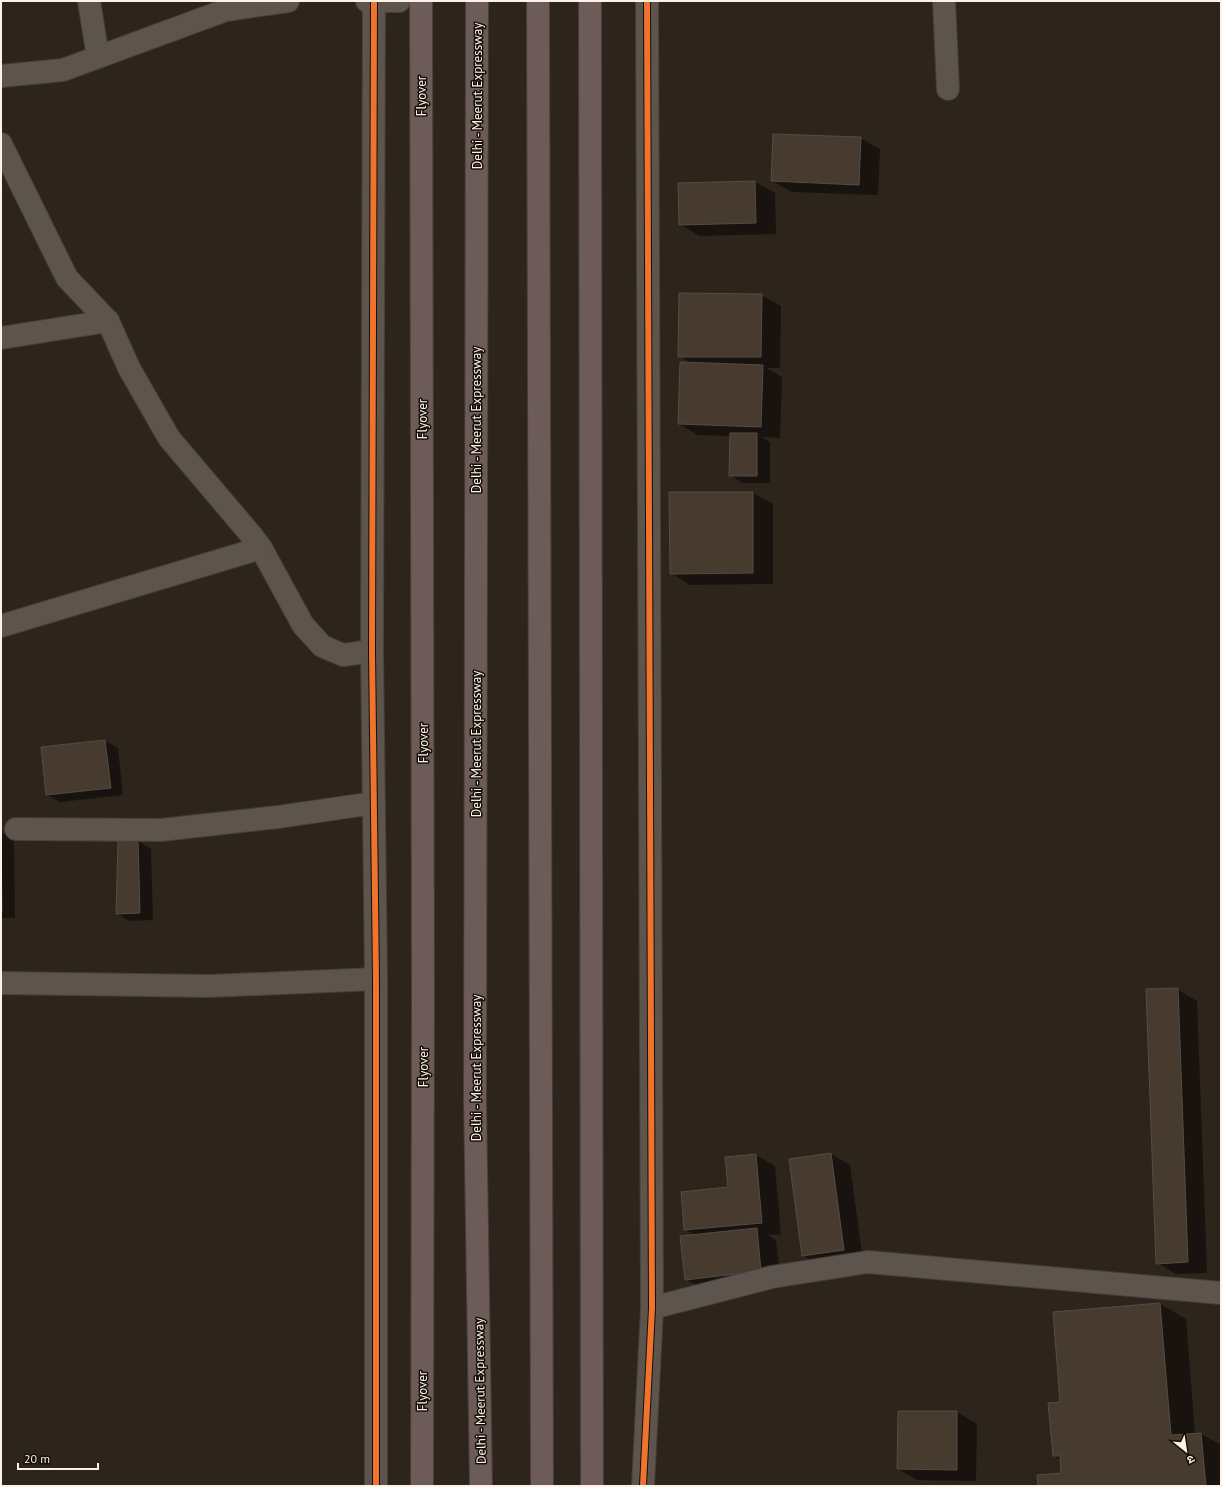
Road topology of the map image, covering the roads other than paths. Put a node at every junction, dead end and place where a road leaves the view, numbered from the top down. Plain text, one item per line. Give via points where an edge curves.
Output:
1 (89, 1) edge
2 (288, 1) edge
3 (372, 1) edge
4 (400, 1) edge
5 (421, 1) edge
6 (477, 1) edge
7 (538, 1) edge
8 (590, 1) edge
9 (647, 1) edge
10 (944, 1) edge
11 (98, 57) junction
12 (1, 76) edge
13 (948, 89) dead end
14 (1, 144) edge
15 (108, 321) junction
16 (1, 338) edge
17 (261, 548) junction
18 (1, 626) edge
19 (372, 651) junction
20 (374, 803) junction
21 (16, 829) dead end
22 (376, 979) junction
23 (1, 983) edge
24 (1221, 1293) edge
25 (652, 1308) junction
26 (376, 1486) edge
27 (422, 1486) edge
28 (481, 1486) edge
29 (542, 1486) edge
30 (592, 1486) edge
31 (643, 1486) edge

1 - 11 street
2 - 11 street via 226,10
3 - 4 street
3 - 19 street
5 - 27 highway, Flyover
6 - 28 highway, Delhi - Meerut Expressway via 475,1100
7 - 29 highway
8 - 30 highway
9 - 25 street
10 - 13 street
11 - 12 street via 63,70
14 - 15 street via 67,278
15 - 16 street
15 - 17 street via 129,368 169,438
17 - 18 street
17 - 19 street via 303,625 322,646 343,655
19 - 20 street
20 - 21 street via 161,830
20 - 22 street
22 - 23 street via 210,986
22 - 26 street
24 - 25 street via 868,1262 772,1277
25 - 31 street

